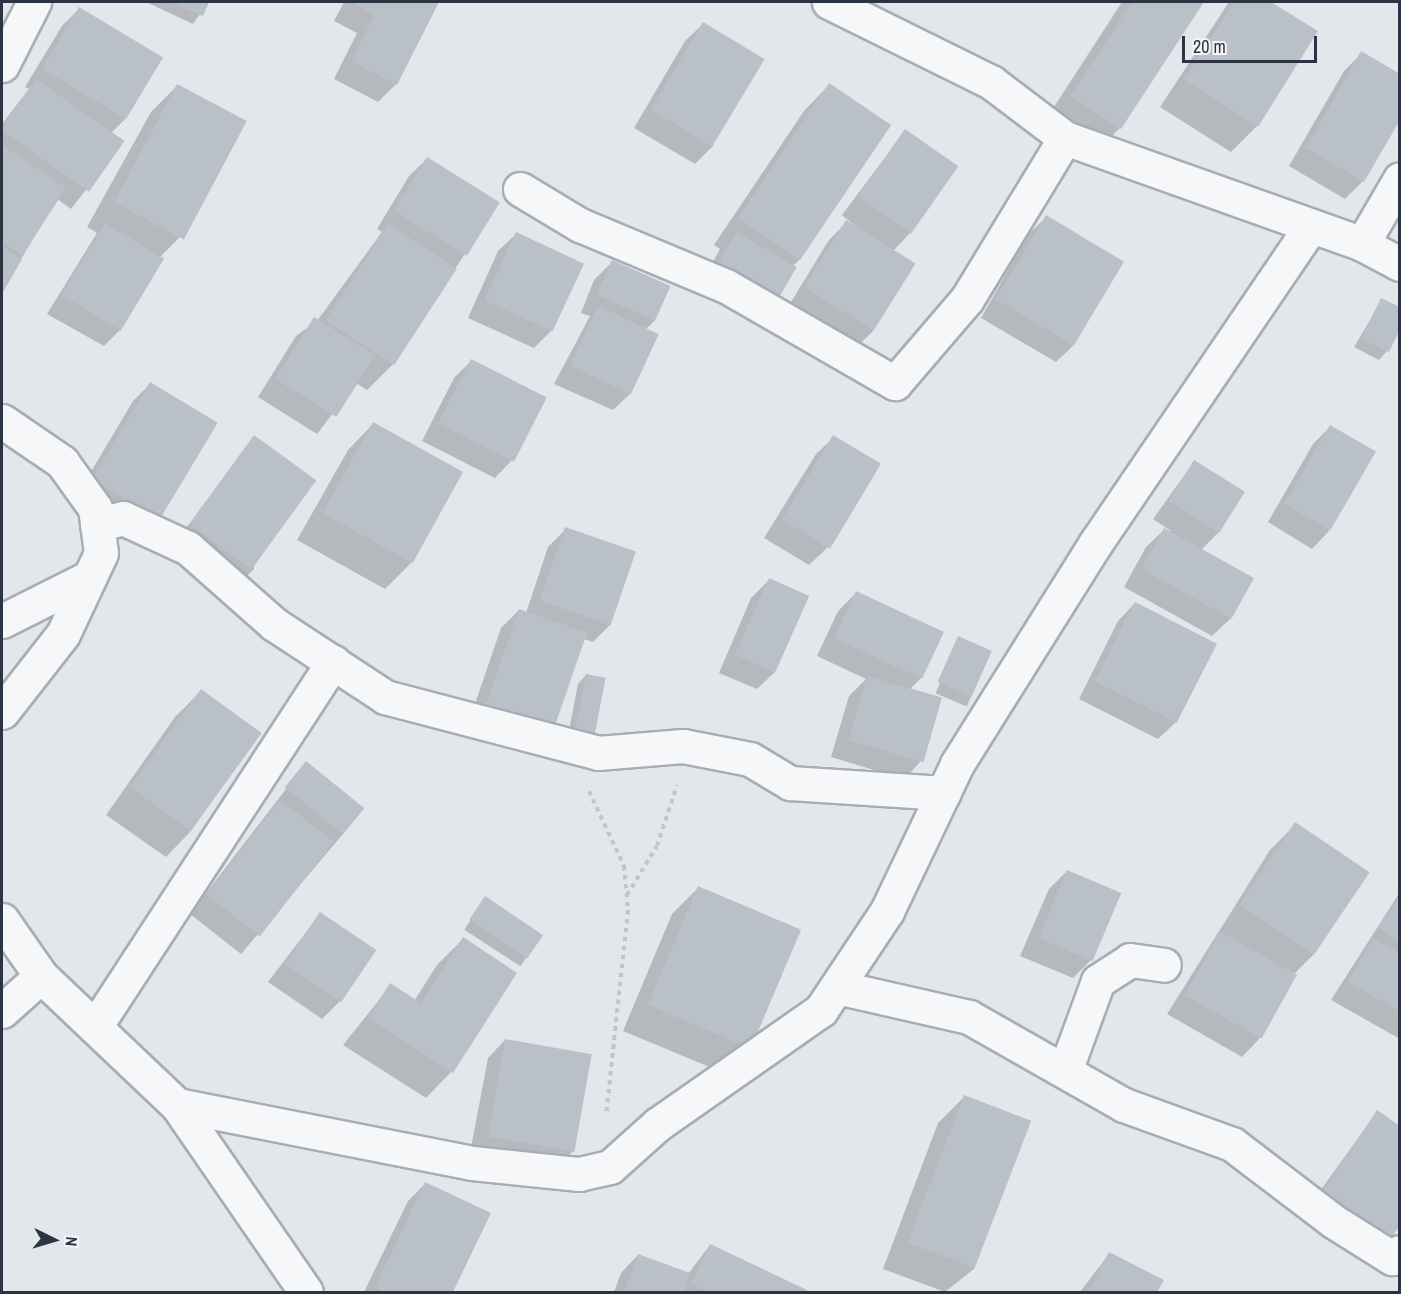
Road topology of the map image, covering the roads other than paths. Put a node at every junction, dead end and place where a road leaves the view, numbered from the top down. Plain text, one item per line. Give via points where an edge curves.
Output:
1 (34, 2) edge
2 (829, 2) edge
3 (2, 65) edge
4 (1065, 138) junction
5 (1400, 180) edge
6 (519, 189) dead end
7 (1311, 226) junction
8 (1362, 244) junction
9 (1400, 264) edge
10 (2, 421) edge
11 (97, 525) junction
12 (90, 577) junction
13 (2, 621) edge
14 (333, 662) junction
15 (2, 712) edge
16 (944, 793) junction
17 (2, 920) edge
18 (1164, 965) dead end
19 (41, 976) junction
20 (837, 987) junction
21 (2, 1011) edge
22 (95, 1027) junction
23 (1065, 1071) junction
24 (177, 1105) junction
25 (1400, 1252) edge
26 (280, 1280) edge
27 (306, 1293) edge

1 - 3 street
2 - 4 street via 991,82
4 - 6 street via 967,299 895,383 726,286 580,225
4 - 7 street
5 - 8 street
7 - 8 street
7 - 16 street via 1095,544
8 - 9 street
10 - 11 street via 62,462 95,508
11 - 12 street via 101,553
11 - 14 street via 123,518 188,548 274,624
12 - 13 street
12 - 15 street via 63,634
14 - 16 street via 385,697 598,753 683,746 750,759 790,783
14 - 22 street
16 - 20 street via 887,911
17 - 19 street
18 - 23 street via 1130,960 1098,981
19 - 21 street
19 - 22 street
20 - 23 street via 969,1017
20 - 24 street via 821,1010 658,1124 610,1167 579,1174 472,1163
22 - 24 street
23 - 25 street via 1124,1105 1232,1144 1333,1221 1392,1258
24 - 26 street
26 - 27 street

